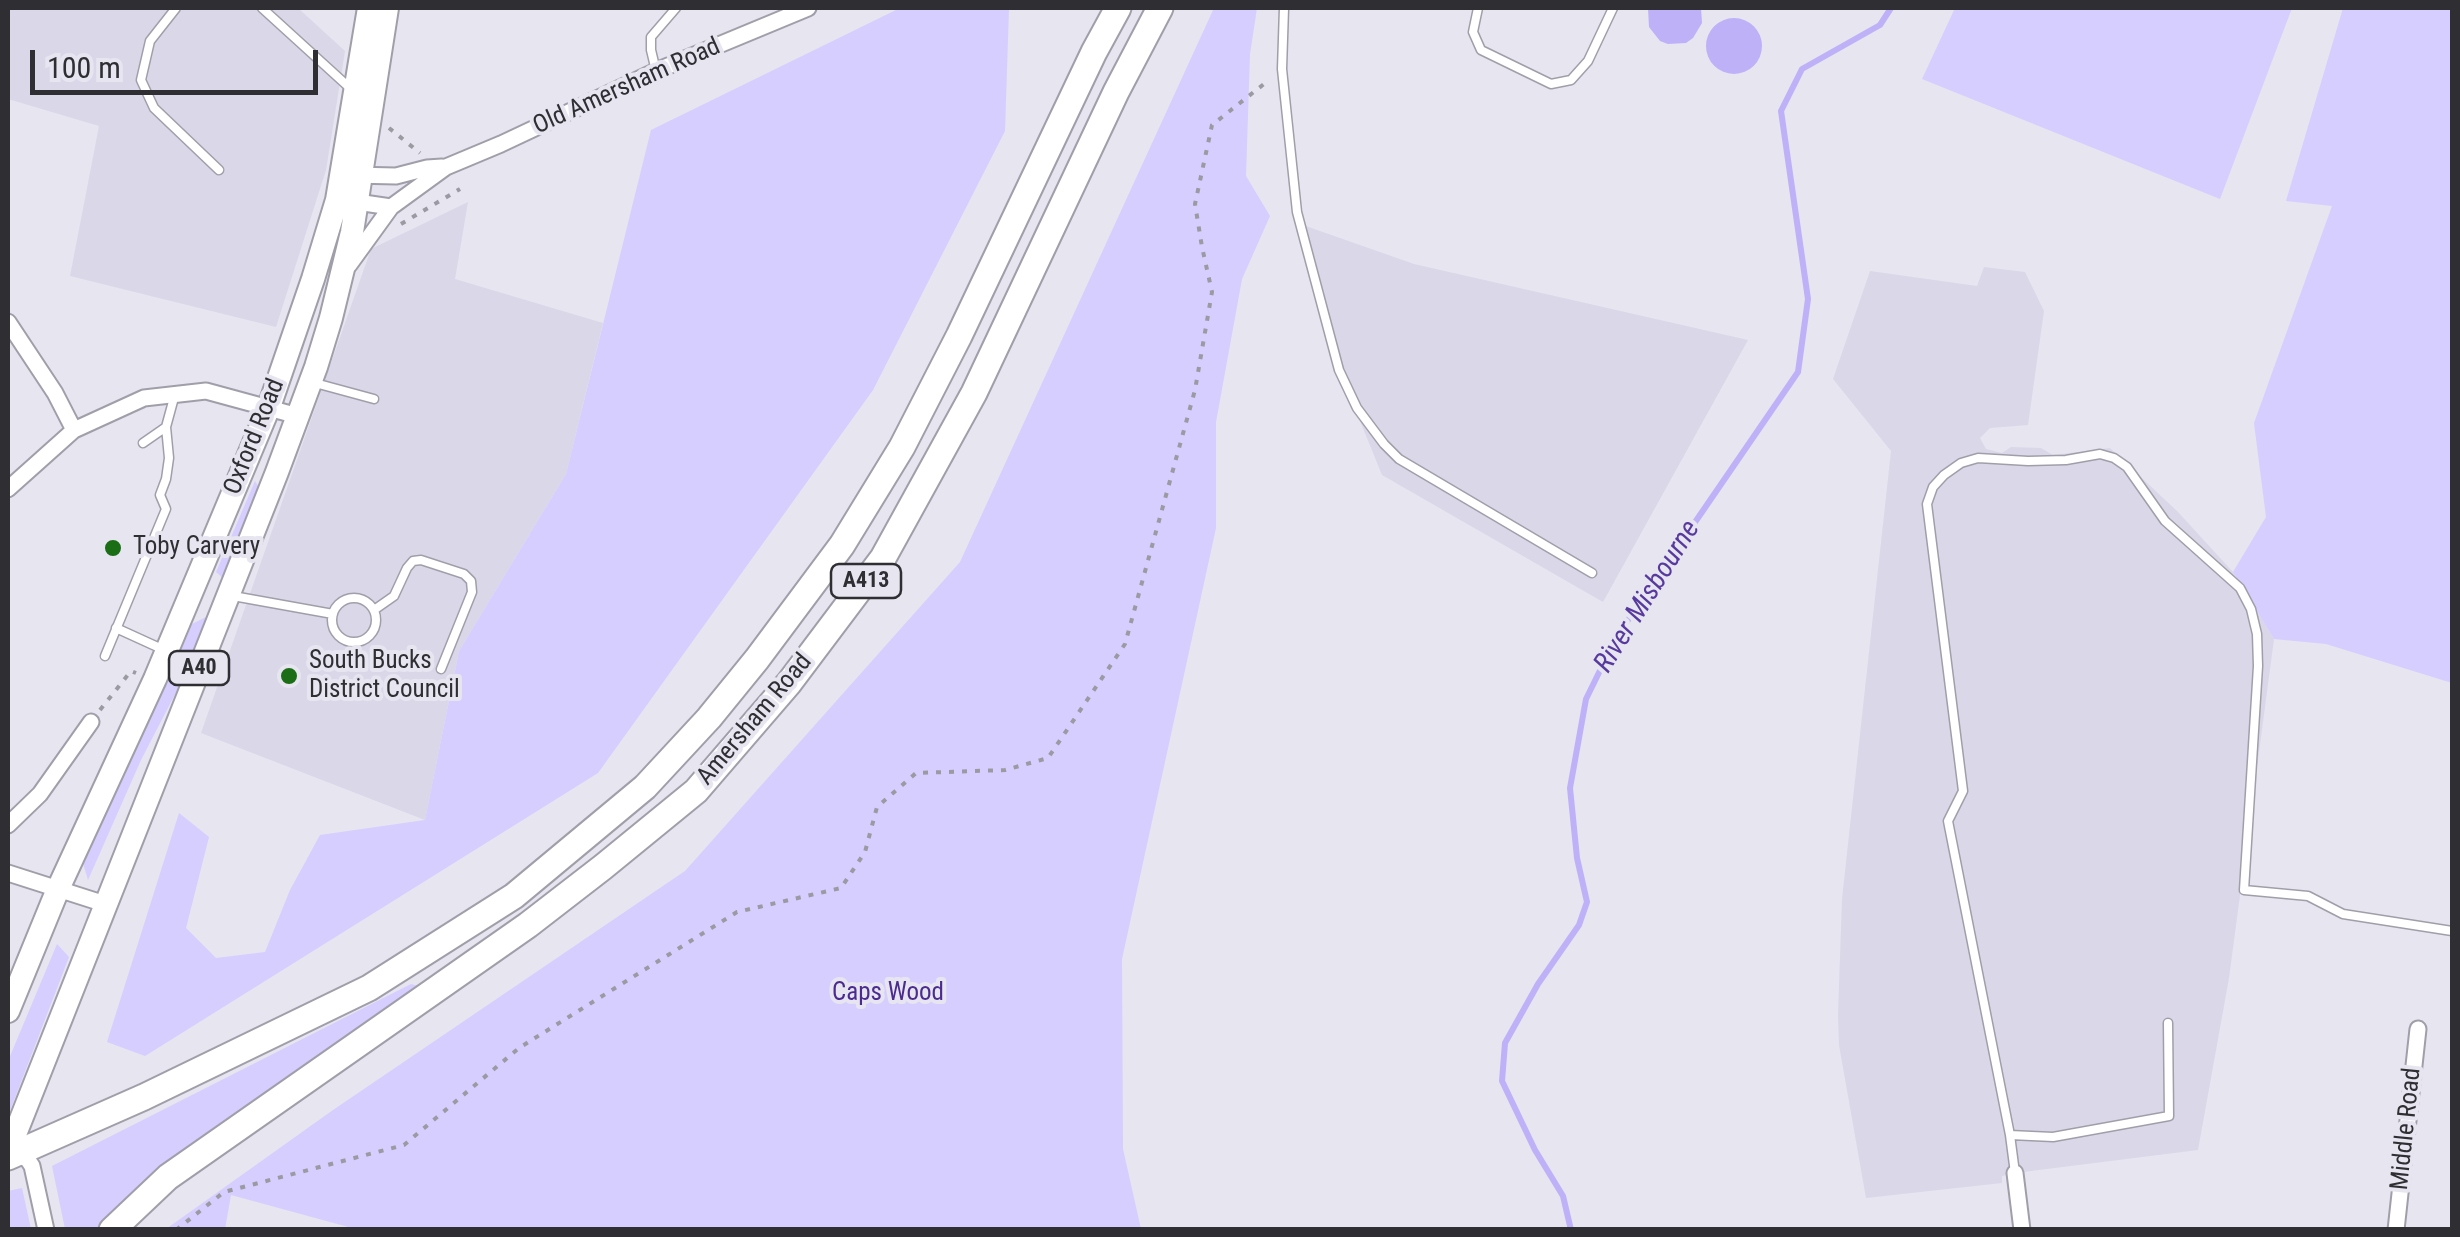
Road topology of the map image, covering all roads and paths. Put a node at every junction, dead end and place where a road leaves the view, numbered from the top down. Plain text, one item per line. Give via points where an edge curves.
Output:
1 (176, 8) edge
2 (262, 8) edge
3 (370, 8) edge
4 (387, 8) edge
5 (676, 8) edge
6 (808, 8) edge
7 (1118, 8) edge
8 (1160, 8) edge
9 (1284, 8) edge
10 (1478, 8) edge
11 (1613, 8) edge
12 (1282, 69) junction
13 (656, 71) junction
14 (354, 92) junction
15 (383, 123) dead end
16 (446, 167) junction
17 (427, 168) junction
18 (219, 170) dead end
19 (351, 175) junction
20 (347, 200) junction
21 (391, 207) junction
22 (341, 277) junction
23 (8, 322) edge
24 (311, 381) junction
25 (175, 394) junction
26 (374, 399) dead end
27 (269, 407) junction
28 (298, 416) junction
29 (166, 427) junction
30 (74, 430) junction
31 (143, 443) dead end
32 (8, 489) edge
33 (1592, 573) dead end
34 (229, 595) junction
35 (190, 596) junction
36 (374, 610) junction
37 (332, 614) junction
38 (116, 628) junction
39 (166, 651) junction
40 (105, 656) dead end
41 (441, 669) dead end
42 (155, 679) junction
43 (91, 722) joint
44 (8, 825) edge
45 (8, 873) edge
46 (58, 889) junction
47 (104, 904) junction
48 (2452, 932) edge
49 (8, 1011) edge
50 (2168, 1023) dead end
51 (2418, 1029) dead end
52 (2010, 1135) junction
53 (11, 1154) edge
54 (2015, 1173) joint
55 (46, 1230) edge
56 (112, 1230) edge
57 (176, 1230) edge
58 (2022, 1230) edge
59 (2396, 1230) edge

1 - 18 lane via 150,40 141,80 154,108
2 - 14 lane
3 - 14 main road, Oxford Road / A40
4 - 19 main road, A40
5 - 13 lane via 650,36
6 - 13 street, Old Amersham Road
7 - 53 highway, A413 via 902,447 842,546 710,718 645,786 514,896 370,988
8 - 56 highway, Amersham Road / A413 via 974,393 884,558 778,696 696,790 603,867 168,1177
9 - 12 lane
10 - 11 lane via 1473,32 1480,50 1551,84 1571,80 1588,61
12 - 33 lane via 1297,212 1338,370 1357,408 1399,459
12 - 57 path via 1212,125 1195,204 1212,292 1195,390 1125,644 1048,758 1005,770 916,772 877,807 864,852 841,888 736,912 519,1048 404,1145 224,1192
13 - 16 street, Old Amersham Road
14 - 19 main road, Oxford Road / A40
15 - 17 path via 422,155
16 - 17 street, Old Amersham Road
16 - 21 street, Old Amersham Road
17 - 19 street, Old Amersham Road via 396,176
19 - 20 main road, Oxford Road / A40
20 - 21 street
20 - 22 main road, A40
20 - 27 main road, Oxford Road / A40
21 - 22 street, Old Amersham Road
22 - 24 main road, A40
23 - 30 street
24 - 26 lane
24 - 28 main road, A40
25 - 27 street via 206,390
25 - 29 lane
25 - 30 street via 144,398
27 - 28 street
27 - 35 main road, Oxford Road / A40
28 - 34 main road, A40
29 - 31 lane
29 - 38 lane via 160,495 166,509
30 - 32 street
34 - 35 main road
34 - 37 lane
34 - 47 main road, A40
35 - 39 main road, Oxford Road / A40
36 - 37 lane via 349,598
36 - 37 lane via 374,632 355,643 335,633
36 - 41 lane via 394,596 413,561 464,574 472,592
38 - 39 lane
38 - 40 lane
39 - 42 main road, Oxford Road / A40
42 - 43 path via 132,671
42 - 46 main road, Oxford Road / A40
43 - 44 street via 40,794
45 - 46 street
46 - 47 street
46 - 49 main road, Oxford Road / A40
47 - 53 main road, A40
48 - 52 lane via 2354,917 2308,896 2244,890 2258,666 2251,608 2240,588 2165,521 2114,458 1961,463 1933,486 1927,504 1963,791 1948,820
50 - 52 lane via 2169,1116 2054,1137
51 - 59 street, Middle Road
52 - 54 lane
53 - 55 street via 32,1166
54 - 58 street

